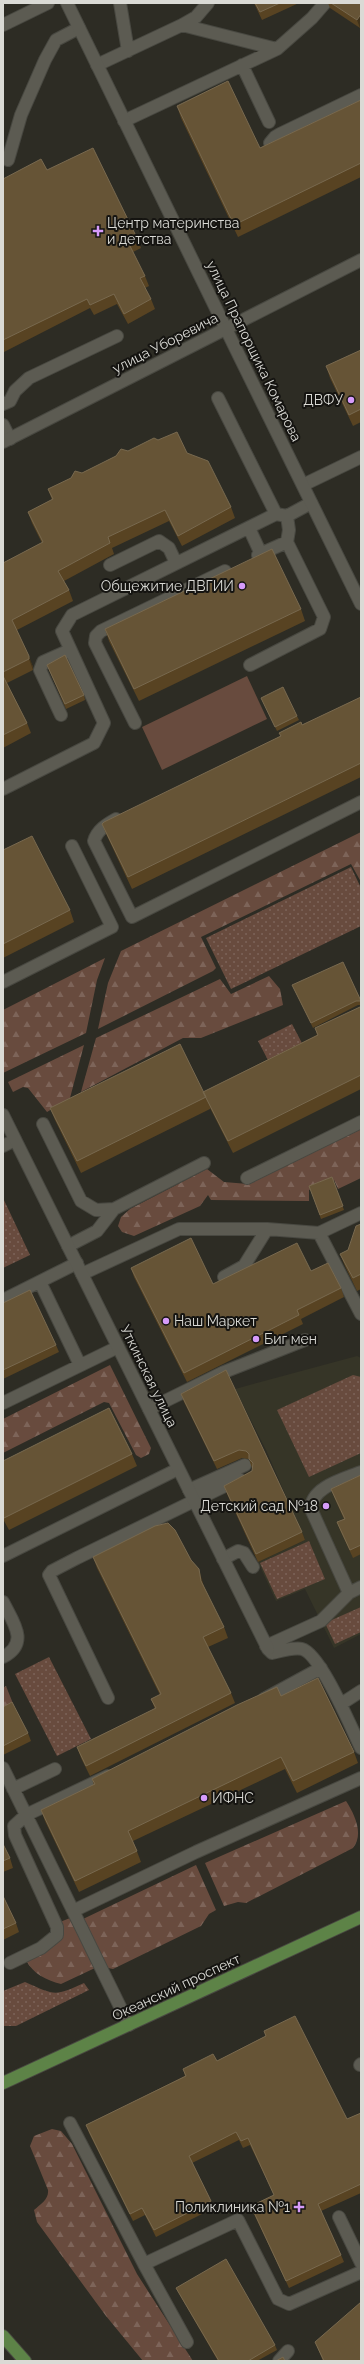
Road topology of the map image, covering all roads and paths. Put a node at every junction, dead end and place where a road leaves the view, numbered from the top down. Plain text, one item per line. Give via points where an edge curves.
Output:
1 (48, 3) edge
2 (67, 3) edge
3 (120, 3) edge
4 (208, 3) edge
5 (325, 3) edge
6 (3, 25) edge
7 (182, 25) junction
8 (79, 28) junction
9 (277, 49) junction
10 (128, 51) junction
11 (97, 65) junction
12 (242, 65) junction
13 (361, 95) edge
14 (124, 121) junction
15 (269, 122) dead end
16 (270, 143) edge
17 (8, 160) dead end
18 (361, 260) edge
19 (226, 329) junction
20 (117, 336) dead end
21 (218, 398) dead end
22 (3, 404) edge
23 (3, 425) edge
24 (6, 440) edge
25 (361, 457) edge
26 (302, 485) junction
27 (311, 504) junction
28 (281, 515) junction
29 (249, 528) junction
30 (287, 542) junction
31 (261, 554) junction
32 (247, 561) edge
33 (176, 562) junction
34 (110, 565) dead end
35 (233, 567) edge
36 (361, 604) edge
37 (70, 650) junction
38 (250, 665) dead end
39 (61, 715) dead end
40 (134, 723) dead end
41 (3, 789) edge
42 (361, 802) edge
43 (125, 815) edge
44 (72, 846) dead end
45 (3, 982) edge
46 (3, 1115) edge
47 (361, 1122) edge
48 (43, 1124) dead end
49 (15, 1140) junction
50 (3, 1146) edge
51 (204, 1163) dead end
52 (247, 1178) dead end
53 (114, 1209) junction
54 (361, 1213) edge
55 (267, 1229) junction
56 (319, 1233) junction
57 (68, 1246) junction
58 (79, 1269) junction
59 (224, 1276) dead end
60 (40, 1282) junction
61 (3, 1300) edge
62 (361, 1314) edge
63 (305, 1340) dead end
64 (118, 1347) junction
65 (80, 1365) junction
66 (3, 1403) edge
67 (149, 1409) junction
68 (178, 1469) junction
69 (247, 1470) edge
70 (361, 1472) edge
71 (191, 1495) junction
72 (3, 1556) edge
73 (223, 1559) junction
74 (253, 1567) dead end
75 (361, 1586) edge
76 (349, 1593) junction
77 (3, 1602) edge
78 (267, 1648) junction
79 (3, 1657) edge
80 (321, 1668) junction
81 (360, 1691) edge
82 (108, 1698) dead end
83 (341, 1704) junction
84 (250, 1706) edge
85 (361, 1748) edge
86 (3, 1768) edge
87 (55, 1769) dead end
88 (117, 1772) edge
89 (361, 1778) edge
90 (13, 1789) junction
91 (26, 1816) junction
92 (74, 1911) junction
93 (361, 1917) edge
94 (10, 1963) dead end
95 (129, 2025) junction
96 (3, 2076) edge
97 (15, 2078) junction
98 (3, 2083) edge
99 (3, 2090) edge
100 (70, 2123) dead end
101 (339, 2217) dead end
102 (361, 2263) edge
103 (144, 2264) junction
104 (361, 2272) edge
105 (4, 2334) edge
106 (187, 2342) dead end
107 (288, 2351) dead end
108 (25, 2361) edge
109 (279, 2361) edge

1 - 6 street
2 - 8 street, улица Прапорщика Комарова
3 - 10 street
4 - 7 street via 196,17
5 - 9 street
7 - 9 street
7 - 10 street
8 - 11 street, улица Прапорщика Комарова
8 - 17 street via 56,40 45,60 21,115
9 - 12 street
10 - 11 street
11 - 14 street, улица Прапорщика Комарова
12 - 14 street
12 - 15 street
13 - 16 street via 275,137
14 - 19 street, улица Прапорщика Комарова
18 - 19 street, улица Уборевича
19 - 24 street, улица Уборевича
19 - 26 street, улица Прапорщика Комарова
20 - 22 street via 29,378 15,391 10,401
21 - 28 street
23 - 24 street
25 - 26 street
26 - 27 street, улица Прапорщика Комарова
27 - 28 street
27 - 36 street, улица Прапорщика Комарова
28 - 29 street
28 - 30 street via 289,530
29 - 31 street
29 - 33 street
30 - 31 street
30 - 38 street via 324,617 323,624 320,628
31 - 32 street
33 - 34 street via 169,548 159,541
33 - 37 street via 72,614 62,631
35 - 40 street via 101,631 96,636 95,643
37 - 39 street via 43,662 40,670
37 - 41 street via 104,723 94,743
42 - 43 street via 132,917 94,841 103,828
44 - 45 street via 112,927
46 - 49 street, Уткинская улица
47 - 52 street
48 - 53 street via 81,1201 96,1210
49 - 50 street
49 - 57 street, Уткинская улица
51 - 53 street
53 - 57 street via 97,1231
54 - 56 street
55 - 56 street
55 - 58 street via 179,1229
55 - 59 street via 244,1266
56 - 62 street
57 - 58 street, Уткинская улица
58 - 60 street
58 - 64 street, Уткинская улица
60 - 61 street
60 - 65 street
63 - 67 street via 224,1372
64 - 65 street
64 - 67 street, Уткинская улица
65 - 66 street
67 - 68 street, Уткинская улица
68 - 71 street, Уткинская улица
68 - 72 street
69 - 71 street
70 - 76 street via 320,1490 311,1502 311,1509
71 - 73 street, Уткинская улица
71 - 82 street via 49,1575
73 - 74 street via 238,1551 244,1553
73 - 78 street, Уткинская улица
75 - 76 street
76 - 78 street via 320,1621
77 - 79 street via 18,1632 18,1639 12,1652
78 - 80 street via 272,1653 303,1649 311,1654
80 - 83 street
80 - 84 street
81 - 83 street
83 - 85 street
86 - 90 street
87 - 90 street
88 - 91 street
89 - 92 street via 196,1852
90 - 91 street
91 - 92 street
91 - 94 street via 14,1826 15,1835 55,1920 57,1935 41,1948
92 - 95 street
93 - 95 main road, Океанский проспект
95 - 97 main road, Океанский проспект
96 - 97 main road
97 - 98 main road, Океанский проспект
97 - 99 main road
100 - 103 street
101 - 102 street
103 - 104 street via 238,2220 278,2299 283,2302 290,2304
103 - 106 street
105 - 108 main road
107 - 109 street

